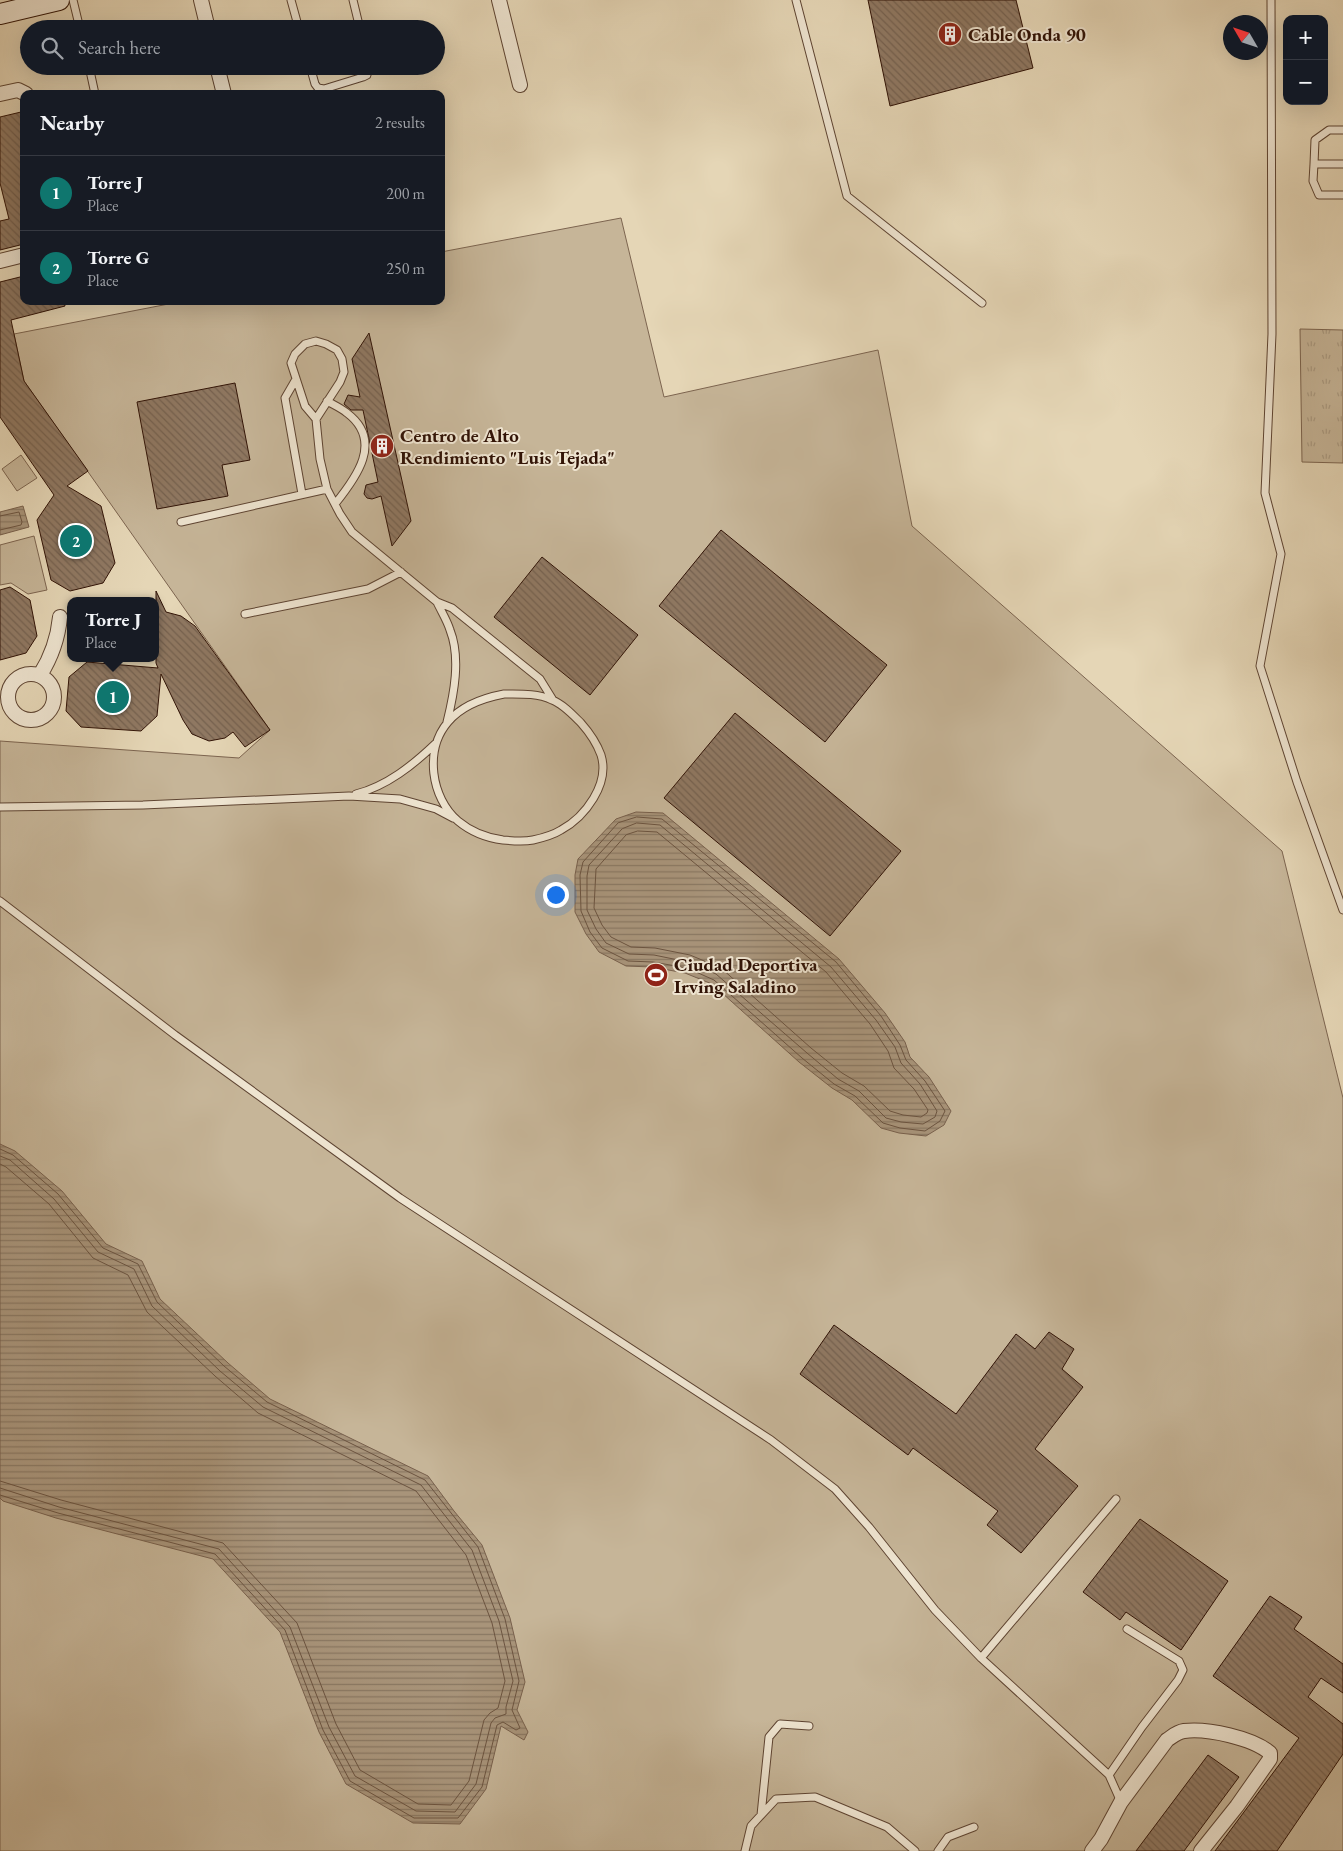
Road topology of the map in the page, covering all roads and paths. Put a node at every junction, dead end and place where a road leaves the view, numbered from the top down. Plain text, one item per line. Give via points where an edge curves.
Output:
1 (59, 0) edge
2 (73, 0) edge
3 (200, 0) edge
4 (290, 0) edge
5 (353, 0) edge
6 (499, 0) edge
7 (796, 0) edge
8 (1271, 0) edge
9 (0, 14) edge
10 (78, 20) edge
11 (206, 20) edge
12 (296, 20) edge
13 (358, 20) edge
14 (90, 75) edge
15 (219, 75) edge
16 (312, 75) edge
17 (367, 75) edge
18 (520, 85) dead end
19 (94, 90) edge
20 (223, 90) edge
21 (20, 91) edge
22 (0, 94) edge
23 (1343, 130) edge
24 (1314, 164) junction
25 (1343, 164) edge
26 (1343, 196) edge
27 (20, 256) edge
28 (0, 261) edge
29 (982, 303) dead end
30 (296, 379) junction
31 (327, 401) junction
32 (316, 419) junction
33 (327, 489) junction
34 (302, 494) junction
35 (335, 504) junction
36 (181, 522) dead end
37 (401, 572) junction
38 (437, 602) junction
39 (245, 614) dead end
40 (60, 617) dead end
41 (40, 675) junction
42 (4, 700) edge
43 (553, 700) junction
44 (447, 722) junction
45 (436, 744) junction
46 (348, 796) junction
47 (0, 807) edge
48 (458, 821) junction
49 (0, 901) edge
50 (1343, 910) edge
51 (1116, 1499) dead end
52 (1127, 1628) dead end
53 (981, 1658) junction
54 (809, 1726) dead end
55 (1109, 1775) junction
56 (1121, 1802) junction
57 (761, 1815) junction
58 (974, 1827) dead end
59 (745, 1851) edge
60 (915, 1851) edge
61 (938, 1851) edge
62 (1092, 1851) edge
63 (1201, 1851) edge

1 - 9 main road
2 - 10 lane
3 - 11 street
4 - 12 lane
5 - 13 lane
6 - 18 street
7 - 29 lane via 847,196
8 - 50 lane via 1272,334 1264,492 1281,554 1260,666
14 - 19 lane
15 - 20 street
16 - 17 lane via 318,88 324,89
21 - 22 street
23 - 24 lane via 1329,130 1315,140
24 - 25 lane
24 - 26 lane via 1313,181 1319,195
27 - 28 street
30 - 31 lane via 291,363 305,344 316,341 337,350 344,372
30 - 32 lane via 306,406
30 - 34 lane via 285,398
31 - 32 lane
31 - 35 lane via 358,423 364,438 363,460 358,474
32 - 33 lane
33 - 34 lane
33 - 35 lane
34 - 36 lane
35 - 37 lane via 352,532
37 - 38 lane
37 - 39 lane via 368,589
38 - 43 lane via 452,608 540,679
38 - 44 lane via 451,631 454,646 454,685
40 - 41 street via 62,636
41 - 42 street via 22,676 14,682
41 - 42 street via 52,686 54,701 47,715 38,720 28,720 18,716
43 - 44 lane via 532,694 484,698 463,708
43 - 48 lane via 590,733 601,756 602,774 596,795 581,815 562,830 532,841 494,839
44 - 45 lane
45 - 46 lane via 400,773 367,791
45 - 48 lane via 433,764 436,788 444,806
46 - 47 lane via 143,805
46 - 48 lane via 406,800 436,809
49 - 53 lane via 161,1024 400,1198 771,1440 835,1489 935,1610
51 - 53 lane
52 - 55 lane via 1179,1661 1183,1670
53 - 55 lane
54 - 57 lane via 780,1724 769,1737
55 - 56 lane
56 - 62 street
56 - 63 street via 1167,1740 1176,1734 1198,1731 1262,1746 1270,1753 1270,1759
57 - 59 lane via 750,1826
57 - 60 lane via 776,1799 814,1797 887,1827
58 - 61 lane via 948,1837

